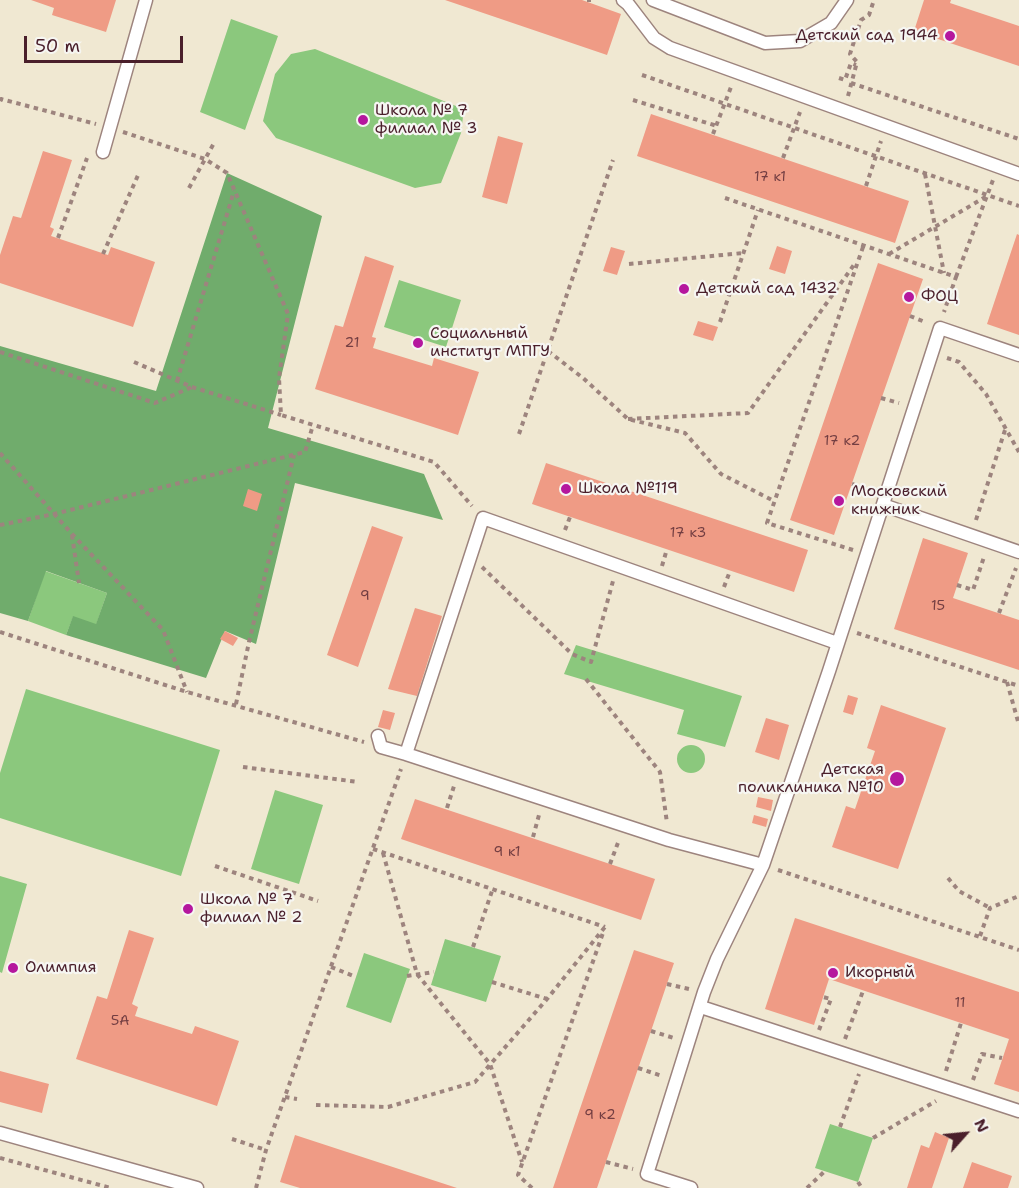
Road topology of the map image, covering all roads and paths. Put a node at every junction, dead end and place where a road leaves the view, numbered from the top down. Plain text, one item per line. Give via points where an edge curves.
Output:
1 (146, 0) edge
2 (653, 0) edge
3 (846, 0) edge
4 (874, 0) edge
5 (628, 1) edge
6 (856, 65) junction
7 (737, 72) junction
8 (642, 75) dead end
9 (839, 78) dead end
10 (850, 83) junction
11 (805, 97) junction
12 (633, 100) dead end
13 (0, 101) edge
14 (725, 104) junction
15 (844, 111) junction
16 (717, 126) junction
17 (886, 126) junction
18 (111, 128) junction
19 (794, 128) junction
20 (712, 134) dead end
21 (1019, 138) edge
22 (214, 143) dead end
23 (104, 152) dead end
24 (875, 156) junction
25 (88, 157) dead end
26 (783, 158) dead end
27 (205, 159) junction
28 (613, 160) dead end
29 (998, 168) junction
30 (139, 173) dead end
31 (925, 174) junction
32 (1019, 174) edge
33 (866, 186) dead end
34 (189, 188) dead end
35 (234, 190) junction
36 (987, 195) junction
37 (725, 198) dead end
38 (1019, 206) edge
39 (758, 210) junction
40 (936, 226) junction
41 (58, 238) dead end
42 (863, 247) junction
43 (743, 253) junction
44 (103, 254) dead end
45 (889, 254) junction
46 (860, 256) junction
47 (628, 264) dead end
48 (944, 273) junction
49 (956, 277) junction
50 (720, 322) dead end
51 (940, 328) junction
52 (548, 351) junction
53 (0, 352) edge
54 (932, 352) junction
55 (1019, 355) edge
56 (134, 362) dead end
57 (177, 381) junction
58 (192, 387) junction
59 (281, 416) junction
60 (628, 419) junction
61 (313, 425) junction
62 (1005, 429) junction
63 (519, 434) dead end
64 (1019, 452) edge
65 (0, 453) edge
66 (294, 454) junction
67 (774, 501) junction
68 (882, 506) junction
69 (54, 514) junction
70 (483, 518) junction
71 (0, 525) edge
72 (72, 534) junction
73 (971, 535) junction
74 (988, 542) junction
75 (1019, 552) edge
76 (867, 554) junction
77 (471, 556) junction
78 (1019, 558) edge
79 (618, 566) junction
80 (79, 583) dead end
81 (957, 585) dead end
82 (999, 614) dead end
83 (843, 628) junction
84 (0, 632) edge
85 (837, 643) junction
86 (586, 679) dead end
87 (1007, 682) junction
88 (1019, 686) edge
89 (187, 692) junction
90 (236, 704) junction
91 (1019, 725) edge
92 (379, 742) joint
93 (406, 754) junction
94 (243, 767) dead end
95 (459, 771) junction
96 (358, 782) dead end
97 (544, 799) junction
98 (447, 808) dead end
99 (624, 825) junction
100 (533, 837) dead end
101 (669, 840) junction
102 (372, 849) junction
103 (383, 853) junction
104 (610, 864) dead end
105 (763, 865) junction
106 (215, 866) dead end
107 (948, 878) dead end
108 (492, 891) junction
109 (1019, 896) edge
110 (318, 901) dead end
111 (990, 908) junction
112 (605, 927) junction
113 (980, 936) junction
114 (473, 947) dead end
115 (1019, 950) edge
116 (331, 967) junction
117 (435, 972) dead end
118 (417, 974) junction
119 (407, 976) dead end
120 (356, 977) dead end
121 (492, 982) dead end
122 (863, 991) dead end
123 (823, 997) dead end
124 (547, 999) junction
125 (701, 1007) junction
126 (960, 1023) dead end
127 (814, 1045) junction
128 (840, 1053) junction
129 (1002, 1058) dead end
130 (863, 1061) junction
131 (490, 1064) junction
132 (638, 1068) dead end
133 (677, 1082) junction
134 (942, 1086) junction
135 (955, 1090) junction
136 (968, 1095) junction
137 (285, 1097) junction
138 (297, 1099) dead end
139 (316, 1105) dead end
140 (1019, 1111) edge
141 (840, 1127) dead end
142 (0, 1133) edge
143 (873, 1138) dead end
144 (232, 1139) dead end
145 (266, 1150) junction
146 (0, 1158) edge
147 (522, 1162) junction
148 (606, 1162) dead end
149 (825, 1171) dead end
150 (647, 1174) junction
151 (858, 1182) dead end
152 (111, 1188) edge
153 (197, 1188) edge
154 (256, 1188) edge
155 (532, 1188) edge
156 (691, 1188) edge
157 (807, 1188) edge
158 (862, 1188) edge

1 - 18 lane
2 - 3 lane via 765,42 800,41 831,23
4 - 6 path via 870,15 861,20 850,54
5 - 7 lane via 654,38 670,48
6 - 9 path via 851,63 846,80
6 - 10 path
7 - 11 lane
7 - 14 path
8 - 14 path
10 - 15 path
10 - 21 path
11 - 15 lane
11 - 19 path
12 - 16 path
13 - 18 path
14 - 16 path
14 - 19 path
15 - 17 lane
16 - 20 path
17 - 24 path
17 - 29 lane
18 - 23 lane
18 - 27 path
19 - 24 path
19 - 26 path
22 - 27 path
24 - 31 path
24 - 33 path
25 - 41 path
27 - 34 path
27 - 35 path via 227,173
28 - 52 path
29 - 32 lane
29 - 36 path
30 - 44 path
31 - 36 path
31 - 40 path
35 - 57 path
35 - 59 path via 288,314 279,378
36 - 38 path
36 - 40 path
36 - 49 path
37 - 39 path
39 - 42 path
39 - 43 path
40 - 45 path
40 - 48 path
42 - 45 path
42 - 46 path
43 - 47 path
43 - 50 path
45 - 48 path
46 - 60 path via 748,413
46 - 67 path
48 - 49 path
49 - 51 path
51 - 54 lane
51 - 55 lane
52 - 60 path
52 - 63 path
53 - 58 path via 155,403
54 - 62 path via 959,362 986,394
54 - 68 lane
56 - 57 path
57 - 58 path
58 - 59 path
59 - 61 path
60 - 67 path via 685,433 721,474
61 - 66 path via 305,452
61 - 70 path via 434,462
62 - 64 path
62 - 73 path
65 - 69 path
66 - 69 path
66 - 90 path
67 - 76 path via 767,524
68 - 73 lane
68 - 76 lane
69 - 71 path
69 - 72 path
70 - 77 lane
70 - 79 lane
72 - 80 path
72 - 89 path via 163,630
73 - 74 lane
74 - 75 lane
74 - 81 path via 973,590
76 - 83 lane
77 - 79 path via 572,654 591,662
77 - 93 lane
78 - 82 path
79 - 85 lane
83 - 85 lane
83 - 87 path
84 - 89 path
85 - 105 lane
86 - 101 path via 660,771
87 - 88 path
87 - 91 path
89 - 90 path
90 - 92 path
92 - 93 lane
93 - 95 lane
93 - 102 path
94 - 96 path
95 - 97 lane
95 - 98 path
97 - 99 lane
97 - 100 path
99 - 101 lane
99 - 104 path
101 - 105 lane
102 - 103 path
102 - 116 path
103 - 108 path
103 - 118 path
105 - 113 path
105 - 125 lane via 717,959
106 - 110 path
107 - 111 path via 959,891
108 - 112 path
108 - 114 path
109 - 111 path
111 - 113 path
112 - 124 path
112 - 147 path
113 - 115 path
116 - 120 path
116 - 137 path
117 - 118 path
118 - 119 path
118 - 131 path
121 - 124 path
122 - 128 path
123 - 127 path via 831,999
124 - 131 path
125 - 127 lane
125 - 133 lane
126 - 134 path
127 - 128 lane
128 - 130 lane
129 - 136 path via 982,1054
130 - 134 lane
130 - 141 path
131 - 139 path via 475,1082 388,1107
131 - 147 path
132 - 133 path
133 - 150 lane
134 - 135 lane
135 - 136 lane
135 - 143 path
136 - 140 lane
137 - 138 path
137 - 145 path
142 - 153 lane
144 - 145 path
145 - 154 path
146 - 152 path
147 - 155 path via 518,1175
148 - 150 path
149 - 157 path
150 - 156 lane
151 - 158 path

